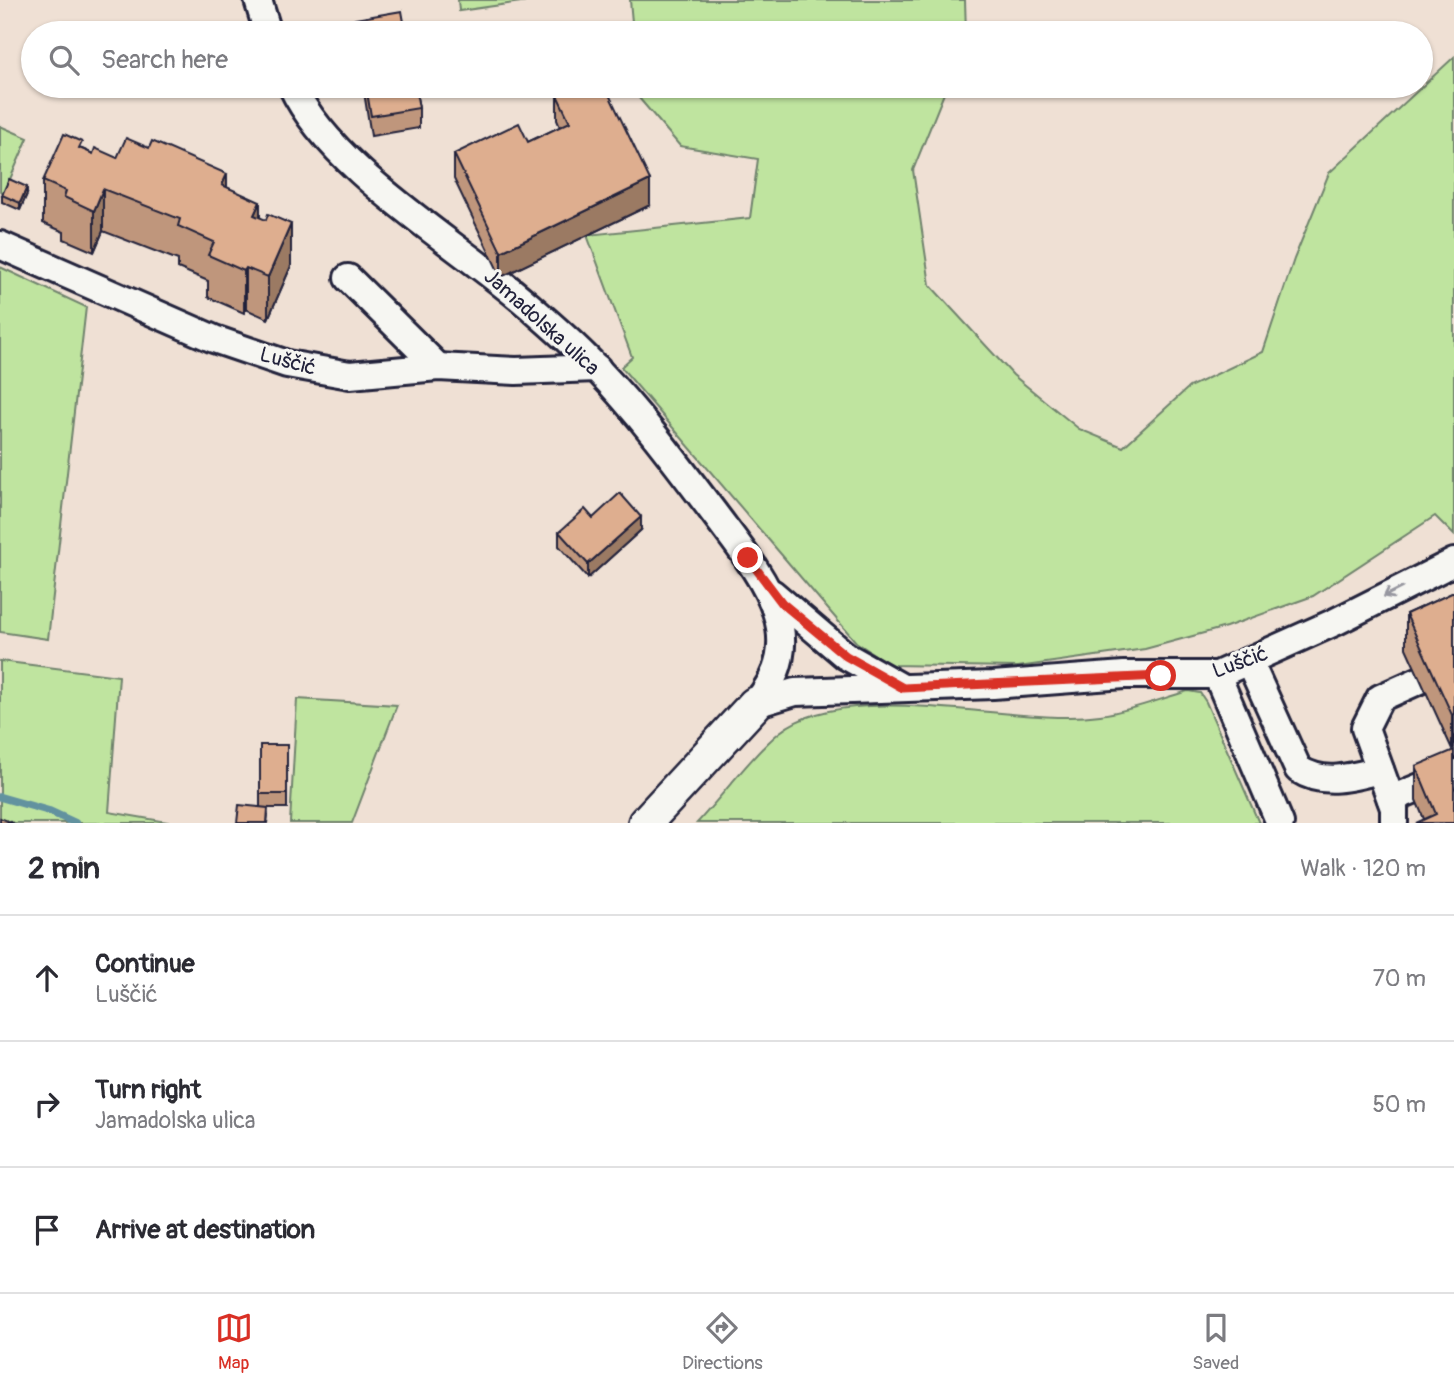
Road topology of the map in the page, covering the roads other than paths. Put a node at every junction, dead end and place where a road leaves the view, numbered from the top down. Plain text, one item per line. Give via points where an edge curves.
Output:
1 (258, 0) edge
2 (264, 21) edge
3 (298, 98) edge
4 (0, 245) edge
5 (348, 278) dead end
6 (438, 367) junction
7 (597, 368) junction
8 (1451, 572) edge
9 (766, 586) junction
10 (1249, 661) junction
11 (1217, 675) junction
12 (1418, 681) dead end
13 (903, 688) junction
14 (755, 704) junction
15 (1380, 770) junction
16 (1454, 773) edge
17 (1392, 811) edge
18 (645, 823) edge
19 (1280, 823) edge

1 - 2 street
3 - 7 street, Jamadolska ulica via 353,165 526,303
4 - 6 street, Luščić via 214,339 287,364 350,375
5 - 6 street
6 - 7 street, Luščić via 516,371
7 - 9 street, Jamadolska ulica via 662,444
8 -> 10 street, Luščić
9 - 13 street, Jamadolska ulica via 846,656
9 - 14 street, Jamadolska ulica via 777,607 782,643 771,683
10 - 11 street, Luščić
10 - 15 street via 1298,769 1312,778 1341,779
11 - 13 street, Luščić via 1124,675
11 - 19 street
12 - 15 street via 1380,698 1365,728
13 - 14 street, Luščić via 795,692
14 - 18 main road
15 - 17 street
16 - 17 street

